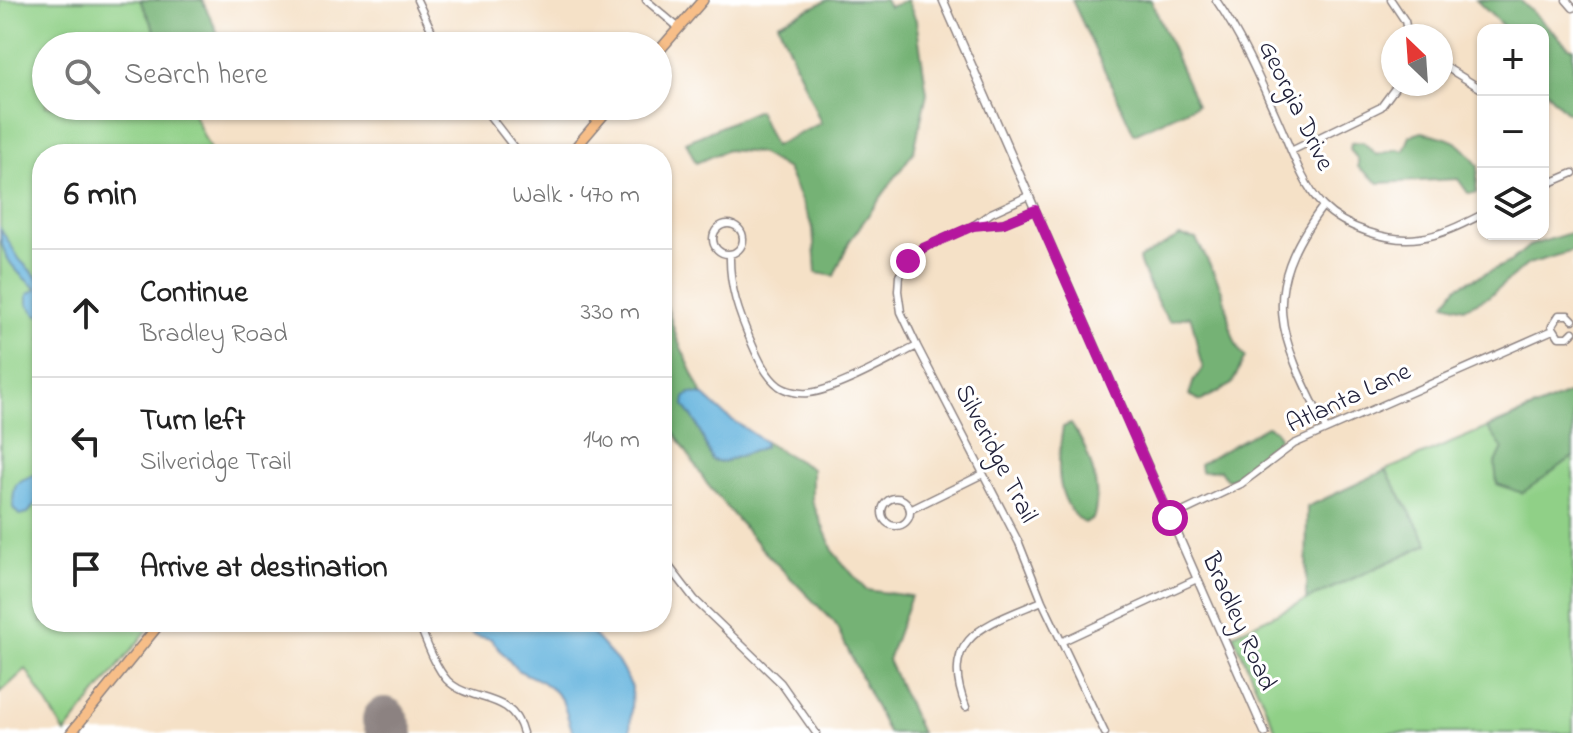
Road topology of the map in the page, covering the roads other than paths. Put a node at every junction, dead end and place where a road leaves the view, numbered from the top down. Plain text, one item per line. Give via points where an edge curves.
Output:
1 (417, 0) edge
2 (646, 0) edge
3 (703, 0) edge
4 (943, 0) edge
5 (1216, 0) edge
6 (1391, 0) edge
7 (1566, 0) edge
8 (1573, 8) edge
9 (1406, 24) edge
10 (679, 28) junction
11 (432, 32) edge
12 (672, 36) edge
13 (1453, 71) edge
14 (1477, 86) edge
15 (1389, 96) edge
16 (493, 120) edge
17 (599, 120) edge
18 (511, 144) edge
19 (579, 144) edge
20 (1291, 151) junction
21 (1573, 173) edge
22 (1549, 183) edge
23 (1028, 196) junction
24 (1323, 206) junction
25 (1035, 210) junction
26 (1477, 217) edge
27 (973, 226) junction
28 (730, 254) junction
29 (1573, 320) edge
30 (1553, 330) junction
31 (1573, 332) edge
32 (917, 346) junction
33 (1326, 429) junction
34 (983, 474) junction
35 (910, 510) junction
36 (1170, 518) junction
37 (672, 570) edge
38 (1197, 579) junction
39 (1042, 601) junction
40 (153, 632) edge
41 (423, 632) edge
42 (1063, 641) junction
43 (966, 707) dead end
44 (71, 733) edge
45 (523, 733) edge
46 (816, 733) edge
47 (1105, 733) edge
48 (1265, 733) edge

1 - 11 street
2 - 10 street
3 - 10 main road
4 - 23 street, Bradley Road
5 - 20 street, Georgia Drive via 1253,63
6 - 9 street
7 - 8 street
10 - 12 main road
13 - 14 street
15 - 20 street via 1381,107
16 - 18 street
17 - 19 main road
20 - 24 street, Georgia Drive
21 - 22 street
23 - 25 street, Bradley Road
23 - 27 street, Silveridge Trail
24 - 26 street, Georgia Drive via 1351,225 1402,239 1455,228
24 - 33 street via 1289,261 1280,299 1295,368
25 - 27 street, Silveridge Trail via 1004,223
25 - 36 street, Bradley Road
27 - 32 street, Silveridge Trail via 923,248 899,276 901,312
28 - 28 street via 714,244 717,230 726,225 735,226 743,237
28 - 32 street via 739,313 758,358 779,386 810,393
29 - 30 street, Atlanta Lane via 1559,315
30 - 31 street, Atlanta Lane via 1564,338
30 - 33 street, Atlanta Lane
32 - 34 street, Silveridge Trail
33 - 36 street, Atlanta Lane via 1294,444 1241,484
34 - 35 street
34 - 39 street, Silveridge Trail
35 - 35 street via 901,525 891,525 883,515 886,503 894,498
36 - 38 street, Bradley Road
37 - 46 street via 695,600 781,683
38 - 42 street
38 - 48 street, Bradley Road
39 - 42 street, Silveridge Trail
39 - 43 street via 991,623 966,641 957,680
40 - 44 main road
41 - 45 street via 448,681 508,708
42 - 47 street, Silveridge Trail

